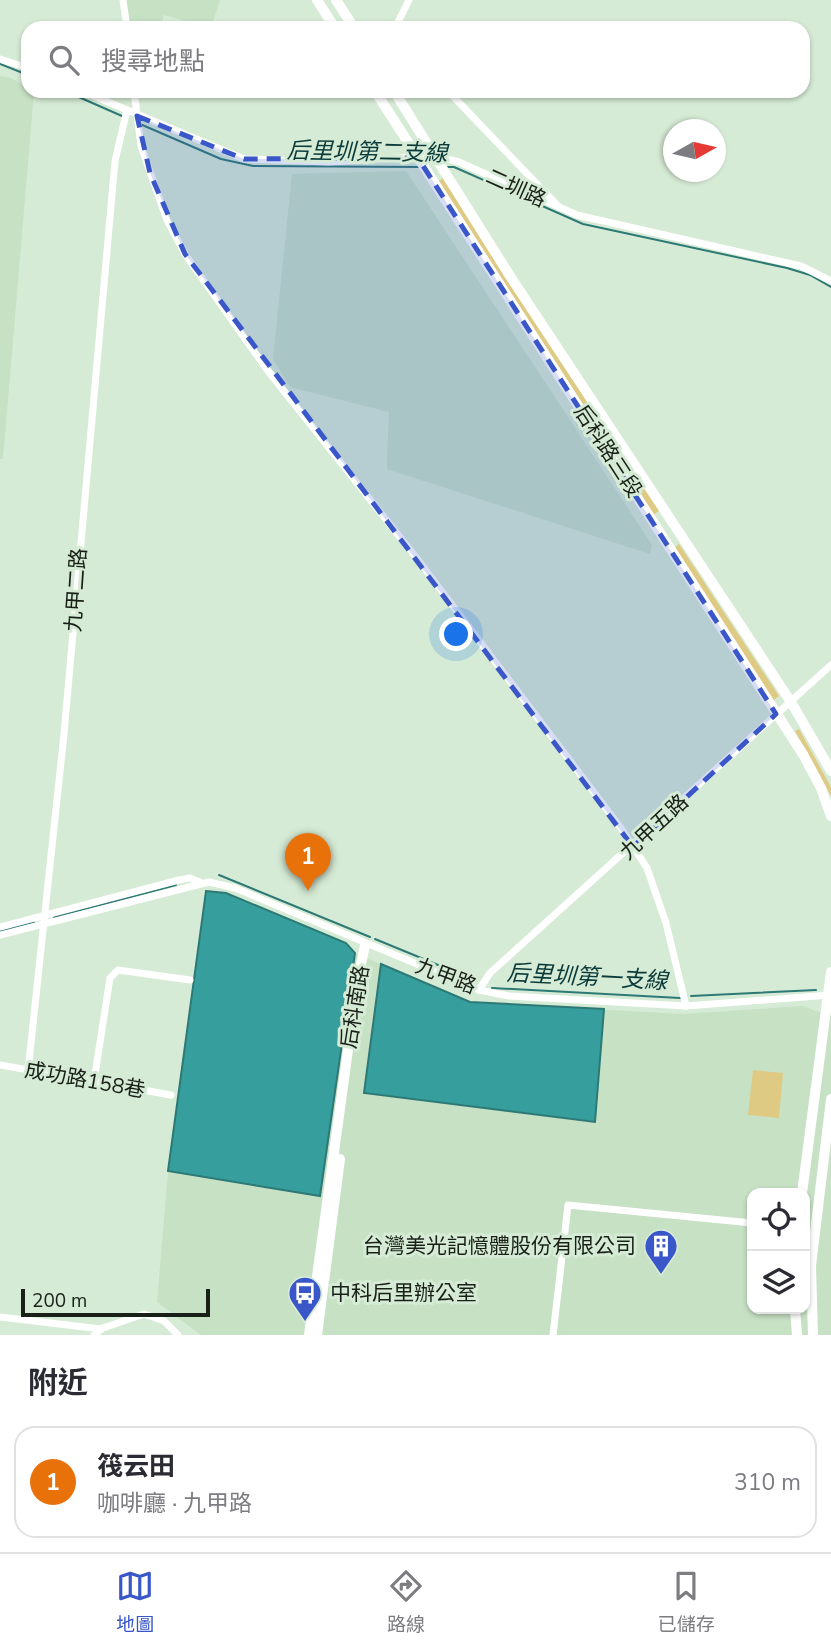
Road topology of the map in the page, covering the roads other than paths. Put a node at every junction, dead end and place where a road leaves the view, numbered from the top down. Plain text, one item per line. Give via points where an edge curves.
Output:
1 (123, 0) edge
2 (317, 0) edge
3 (336, 0) edge
4 (409, 0) edge
5 (126, 21) edge
6 (330, 21) edge
7 (350, 21) edge
8 (398, 21) edge
9 (0, 59) edge
10 (21, 66) edge
11 (99, 98) edge
12 (135, 98) edge
13 (379, 98) edge
14 (399, 98) edge
15 (455, 98) edge
16 (127, 110) junction
17 (137, 116) junction
18 (436, 156) junction
19 (418, 158) junction
20 (560, 207) junction
21 (831, 281) edge
22 (831, 664) edge
23 (791, 702) junction
24 (776, 714) junction
25 (831, 771) edge
26 (831, 816) edge
27 (633, 847) junction
28 (44, 920) junction
29 (0, 928) edge
30 (0, 935) edge
31 (365, 945) junction
32 (831, 972) edge
33 (190, 980) dead end
34 (479, 990) junction
35 (830, 995) edge
36 (686, 1006) junction
37 (0, 1065) edge
38 (28, 1071) junction
39 (94, 1081) junction
40 (171, 1095) dead end
41 (831, 1099) edge
42 (803, 1188) edge
43 (747, 1223) edge
44 (810, 1229) edge
45 (320, 1285) junction
46 (795, 1314) edge
47 (0, 1317) edge
48 (101, 1329) junction
49 (94, 1335) edge
50 (178, 1335) edge
51 (309, 1335) edge
52 (317, 1335) edge
53 (553, 1335) edge
54 (797, 1335) edge
55 (813, 1335) edge

1 - 5 street
2 - 6 street
3 - 7 street
4 - 8 street
9 - 10 street
11 - 16 street, 二圳路
12 - 17 street
13 - 19 street, 后科路三段
14 - 18 street, 后科路三段
15 - 20 street
16 - 17 street, 二圳路
16 - 28 street, 九甲二路 via 116,161
17 - 19 street, 二圳路 via 244,159
17 - 27 street via 150,173 185,254 268,371 419,561
18 - 19 street, 二圳路
18 - 20 street, 二圳路
18 - 23 street, 后科路三段
19 - 24 street, 后科路三段
20 - 21 street, 二圳路 via 601,222 801,266
22 - 23 street, 九甲五路
23 - 24 street, 九甲五路
23 - 25 street, 后科路三段
24 - 26 street, 后科路三段 via 821,788
24 - 27 street, 九甲五路
27 - 34 street, 九甲五路 via 490,973
27 - 36 street via 647,868 666,923
28 - 29 street, 九甲路
28 - 30 street, 九甲路
28 - 31 street, 九甲路 via 201,882 235,888
28 - 38 street, 九甲二路
31 - 34 street, 九甲路
31 - 45 street, 后科南路
32 - 35 street
33 - 39 street via 118,970 110,978
34 - 36 street, 九甲路 via 509,996
35 - 36 street, 九甲路
35 - 42 street
37 - 38 street, 成功路158巷
38 - 39 street, 成功路158巷
39 - 40 street, 成功路158巷
41 - 44 street
43 - 53 street via 568,1205
44 - 55 street
45 - 51 street, 后科南路
45 - 52 street, 后科南路
46 - 54 street
47 - 48 street
48 - 49 street
48 - 50 street via 144,1314 164,1321

